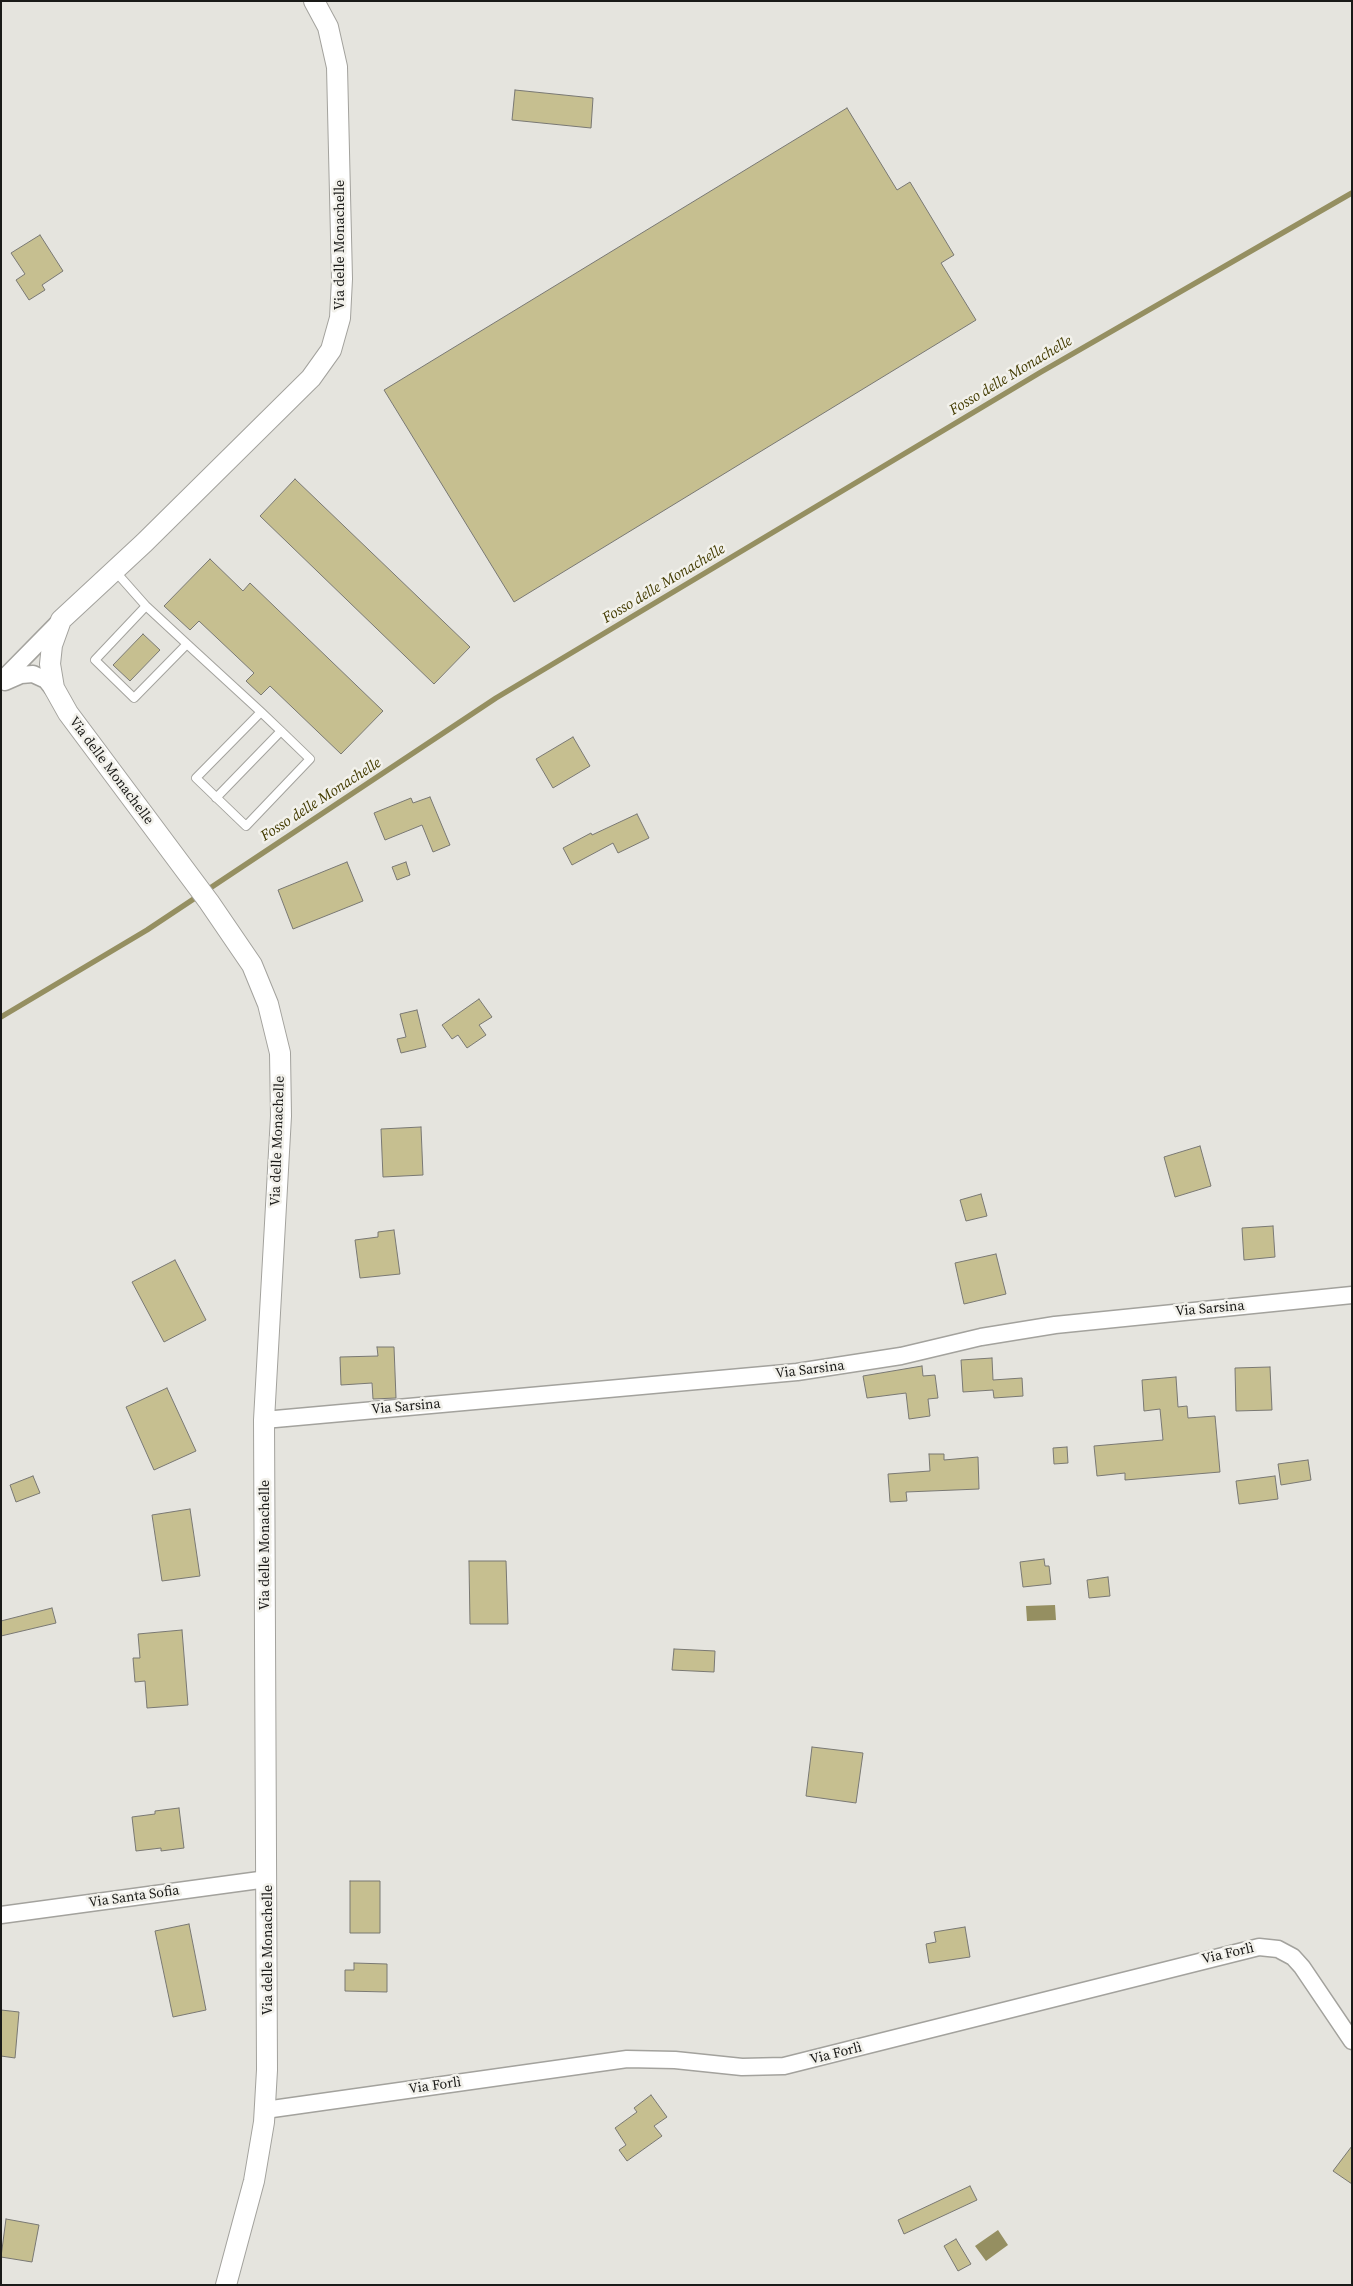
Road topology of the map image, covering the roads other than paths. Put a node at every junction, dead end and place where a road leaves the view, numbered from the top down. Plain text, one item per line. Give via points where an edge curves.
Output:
1 (314, 1) edge
2 (113, 570) junction
3 (146, 606) junction
4 (61, 620) junction
5 (186, 644) junction
6 (1, 681) edge
7 (1, 685) edge
8 (65, 708) junction
9 (261, 712) junction
10 (281, 731) junction
11 (216, 798) junction
12 (1352, 1295) edge
13 (264, 1420) junction
14 (267, 1879) junction
15 (1, 1915) edge
16 (1352, 2042) edge
17 (265, 2110) junction
18 (226, 2285) edge

1 - 2 street, Via delle Monachelle via 328,27 337,67 342,279 340,318 334,341 326,359 311,378
2 - 3 lane
2 - 4 street, Via delle Monachelle
3 - 5 lane
3 - 5 lane via 95,660 134,698
4 - 6 street
4 - 8 street, Via delle Monachelle via 52,645 50,664 54,688
5 - 9 lane
7 - 8 street via 21,675 38,676 49,684
8 - 13 street, Via delle Monachelle via 241,948 258,977 273,1020 280,1053 281,1116
9 - 10 lane
9 - 11 lane via 196,778
10 - 11 lane
10 - 11 lane via 310,759 246,826
12 - 13 street, Via Sarsina via 1054,1325 882,1359 797,1372
13 - 14 street, Via delle Monachelle
14 - 15 street, Via Santa Sofia
14 - 17 street, Via delle Monachelle
16 - 17 street, Via Forlì via 1293,1957 1278,1949 1259,1947 784,2066 627,2060
17 - 18 street, Via delle Monachelle via 254,2181

